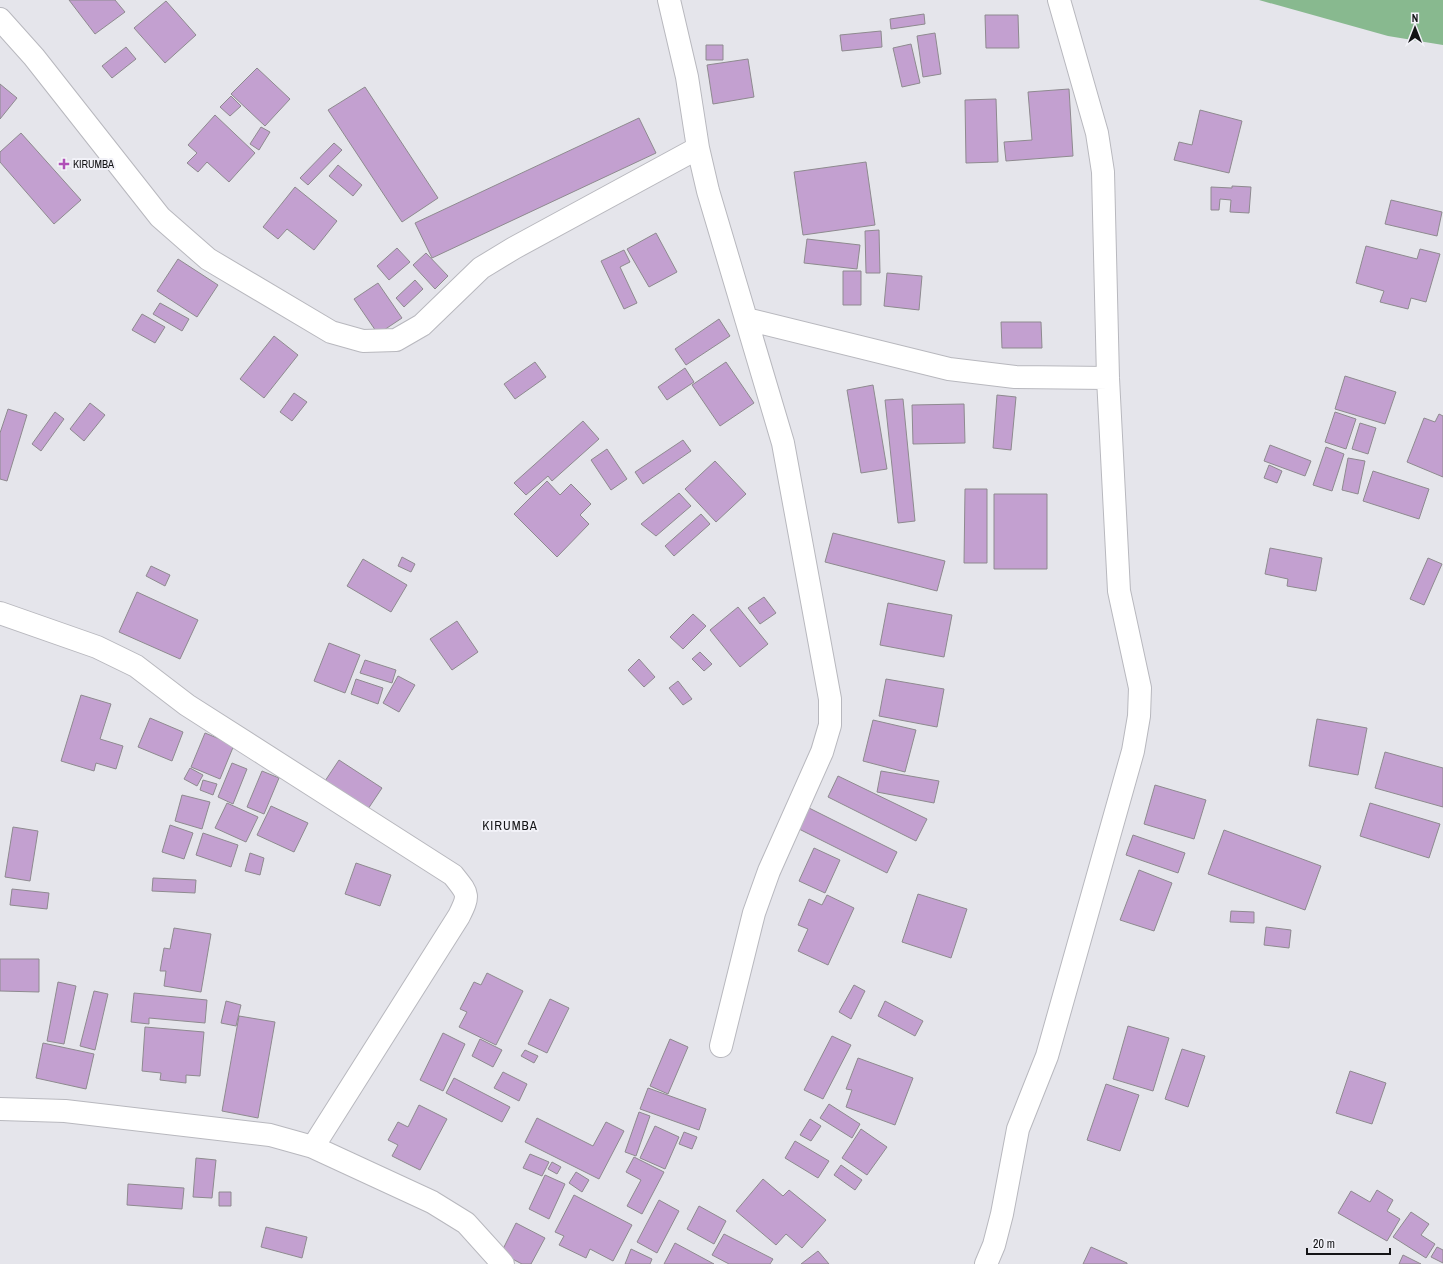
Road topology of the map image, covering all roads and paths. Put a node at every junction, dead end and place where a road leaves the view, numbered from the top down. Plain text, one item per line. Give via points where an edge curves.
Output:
1 (669, 0) edge
2 (1059, 0) edge
3 (0, 19) edge
4 (698, 148) junction
5 (746, 320) junction
6 (1108, 378) junction
7 (0, 612) edge
8 (721, 1046) dead end
9 (0, 1109) edge
10 (313, 1147) junction
11 (503, 1264) edge
12 (986, 1264) edge

1 - 4 street via 687,77
2 - 6 street via 1097,133 1103,172
3 - 4 street via 34,57 160,217 208,259 331,332 363,341 396,340 422,326 481,268
4 - 5 street
5 - 6 street via 949,369 1015,377
5 - 8 street via 783,443 830,699 830,725 822,752 769,871 754,913
6 - 12 street via 1120,592 1140,688 1139,716 1133,751 1047,1056 1018,1129 1002,1214
7 - 10 street via 97,647 136,666 205,718 453,875 464,890 467,900 460,916
9 - 10 street via 65,1111 262,1134
10 - 11 street via 432,1202 466,1223

